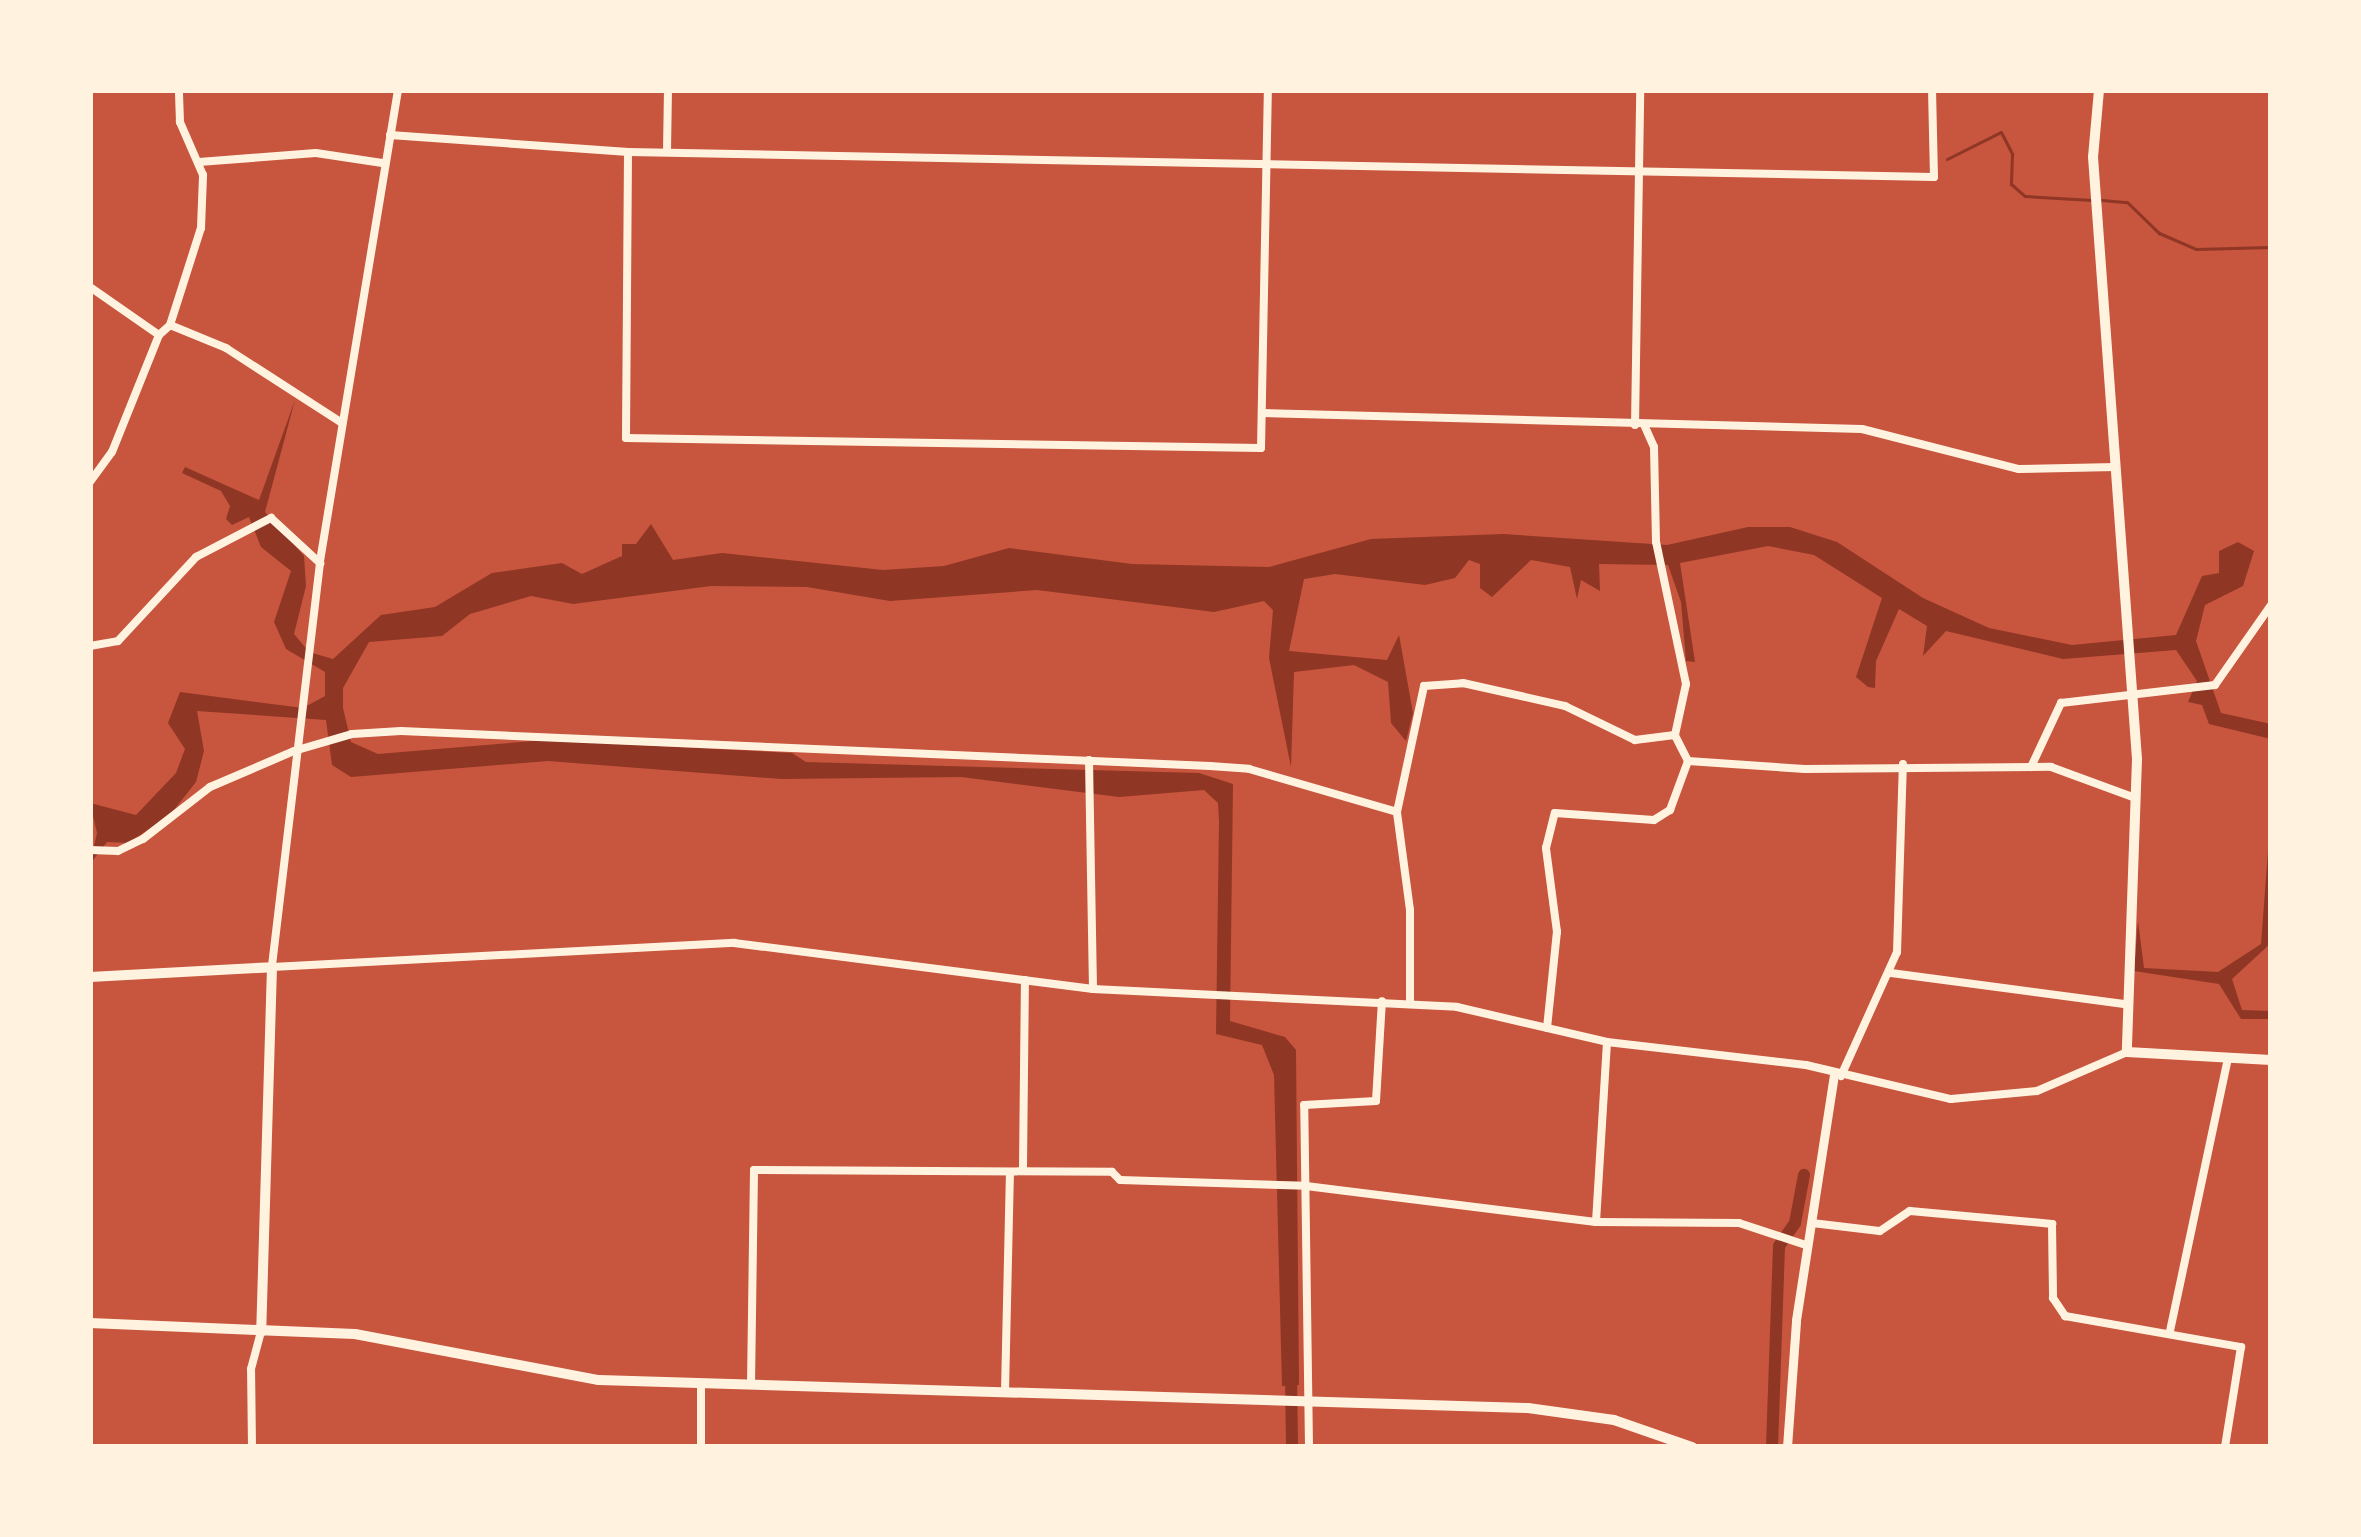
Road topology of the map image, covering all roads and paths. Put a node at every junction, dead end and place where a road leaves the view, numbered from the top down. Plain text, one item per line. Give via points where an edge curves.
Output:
1 (179, 90) edge
2 (398, 90) edge
3 (668, 90) edge
4 (1268, 90) edge
5 (1640, 90) edge
6 (1932, 90) edge
7 (2098, 90) edge
8 (389, 135) junction
9 (628, 152) junction
10 (667, 152) junction
11 (199, 162) junction
12 (1266, 162) junction
13 (382, 163) junction
14 (1639, 170) junction
15 (90, 287) edge
16 (170, 325) junction
17 (159, 335) junction
18 (1262, 413) junction
19 (342, 423) junction
20 (1639, 425) junction
21 (2116, 467) junction
22 (90, 482) edge
23 (320, 563) junction
24 (2271, 605) edge
25 (90, 646) edge
26 (2134, 694) junction
27 (1676, 734) junction
28 (294, 752) junction
29 (1688, 761) junction
30 (1089, 763) junction
31 (1904, 764) junction
32 (2031, 766) junction
33 (2133, 797) junction
34 (1396, 812) junction
35 (90, 850) edge
36 (272, 967) junction
37 (1891, 974) junction
38 (90, 976) edge
39 (1025, 980) junction
40 (1093, 988) junction
41 (1382, 1001) junction
42 (1409, 1002) junction
43 (2124, 1004) junction
44 (1547, 1028) junction
45 (1607, 1042) junction
46 (2127, 1052) junction
47 (2228, 1057) junction
48 (2271, 1060) edge
49 (1838, 1075) junction
50 (1023, 1166) junction
51 (1010, 1174) junction
52 (1304, 1186) junction
53 (1596, 1222) junction
54 (1812, 1222) junction
55 (1806, 1245) junction
56 (90, 1323) edge
57 (2170, 1331) junction
58 (261, 1332) junction
59 (701, 1384) junction
60 (751, 1385) junction
61 (1005, 1391) junction
62 (1309, 1401) junction
63 (252, 1447) edge
64 (701, 1447) edge
65 (1309, 1447) edge
66 (1692, 1447) edge
67 (1787, 1447) edge
68 (2225, 1447) edge

1 - 11 street via 180,122
2 - 8 street
3 - 10 street
4 - 12 street
5 - 14 street
6 - 14 street via 1934,177
7 - 21 main road via 2093,157
8 - 9 street
8 - 13 street
9 - 10 street
9 - 18 street via 626,438 1261,448
10 - 12 street
11 - 13 street via 316,153
11 - 16 street via 201,228
12 - 14 street
12 - 18 street
13 - 19 street
14 - 20 street
15 - 17 street
16 - 17 street
16 - 19 street via 226,348
17 - 22 street via 126,422
18 - 20 street
19 - 23 street
20 - 21 street via 1862,429 2019,469
20 - 27 street via 1654,447 1656,542 1686,684
21 - 26 main road
23 - 25 street via 271,518 196,557 118,641
23 - 28 street
24 - 26 street via 2215,685
26 - 32 street via 2061,703
26 - 33 main road
27 - 29 street
27 - 34 street via 1636,740 1589,713 1435,682 1420,695
28 - 30 street via 352,734 544,734
28 - 35 street via 210,787 143,839 118,851
28 - 36 street
29 - 31 street via 1805,770
29 - 44 street via 1670,810 1654,820 1555,813 1546,848 1557,932
30 - 34 street via 1249,769
30 - 40 street
31 - 32 street
31 - 37 street via 1902,906
32 - 33 street via 2070,771
33 - 43 main road
34 - 42 street via 1410,910
36 - 38 main road
36 - 39 street via 686,942
36 - 58 main road
37 - 43 street
37 - 49 street
39 - 40 street
39 - 50 street
40 - 41 street
41 - 42 street
41 - 52 street via 1378,1096 1363,1104 1304,1105
42 - 44 street
43 - 46 main road
44 - 45 street
45 - 49 street
45 - 53 street
46 - 47 main road
46 - 49 street via 2037,1091 1989,1098 1904,1093
47 - 48 main road
47 - 57 street
49 - 54 street
50 - 51 street
50 - 52 street via 1112,1172 1120,1180
51 - 60 street via 754,1170
51 - 61 street
52 - 53 street
52 - 62 street
53 - 55 street via 1739,1223
54 - 55 street
54 - 57 street via 1880,1231 1910,1211 2052,1224 2058,1310
55 - 67 street
56 - 58 main road
57 - 68 street via 2241,1347
58 - 59 main road via 355,1334 554,1375
58 - 63 street via 251,1369
59 - 60 main road
59 - 64 street
60 - 61 main road
61 - 62 main road
62 - 65 street
62 - 66 main road via 1528,1408 1615,1420

